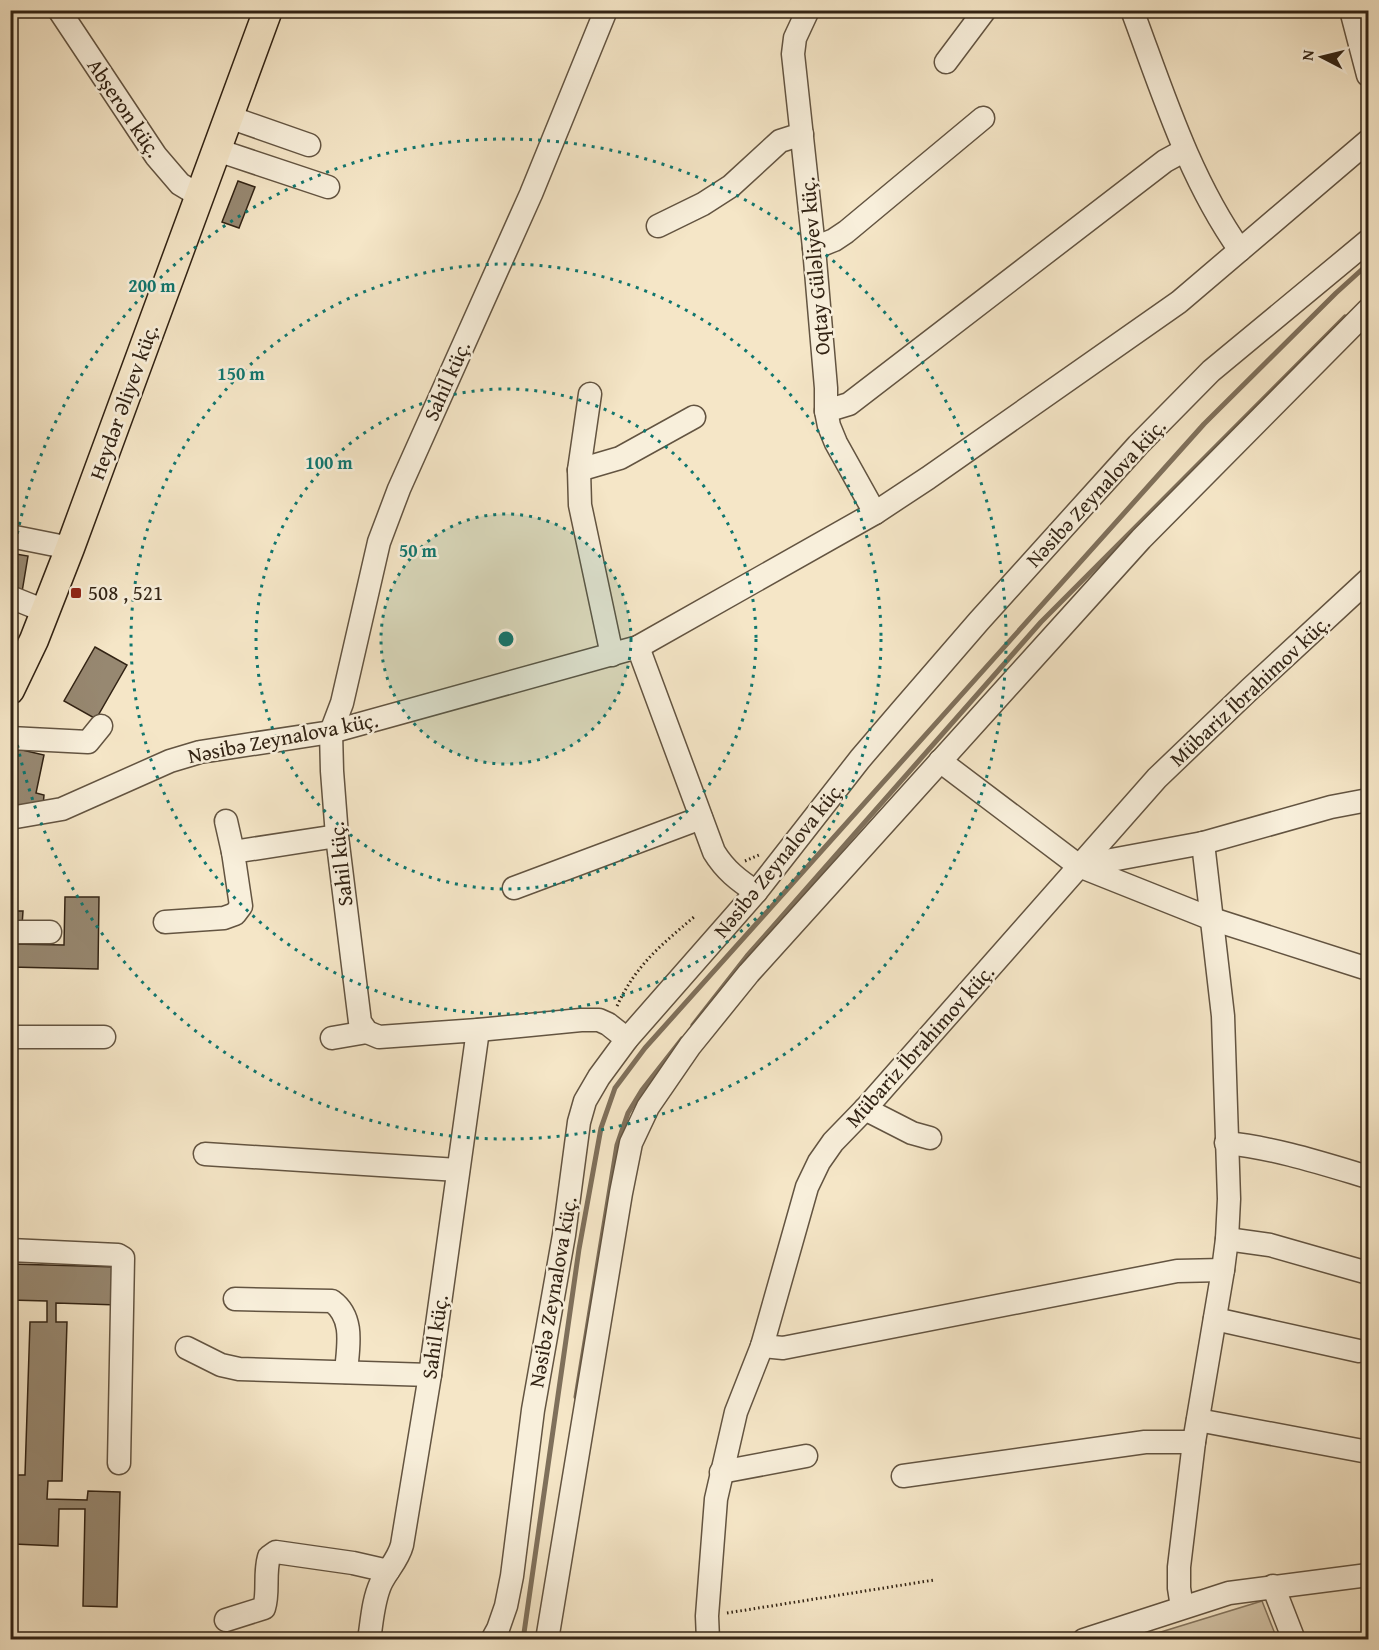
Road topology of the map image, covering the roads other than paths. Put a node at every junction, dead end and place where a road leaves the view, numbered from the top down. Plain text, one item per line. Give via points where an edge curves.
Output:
1 (59, 10) edge
2 (268, 10) edge
3 (606, 10) edge
4 (808, 10) edge
5 (985, 10) edge
6 (1132, 10) edge
7 (1351, 10) edge
8 (946, 62) dead end
9 (1368, 75) edge
10 (229, 117) junction
11 (984, 118) dead end
12 (802, 134) junction
13 (1368, 141) edge
14 (309, 145) dead end
15 (217, 150) junction
16 (1185, 153) junction
17 (328, 187) dead end
18 (200, 196) junction
19 (658, 226) dead end
20 (1368, 241) edge
21 (814, 248) junction
22 (1240, 250) junction
23 (1368, 310) edge
24 (590, 394) dead end
25 (826, 411) junction
26 (694, 417) dead end
27 (579, 470) junction
28 (875, 513) junction
29 (10, 536) edge
30 (70, 548) junction
31 (1368, 580) edge
32 (10, 597) edge
33 (45, 611) junction
34 (638, 647) junction
35 (612, 655) junction
36 (10, 690) edge
37 (101, 726) dead end
38 (332, 732) junction
39 (10, 738) edge
40 (940, 761) junction
41 (1368, 800) edge
42 (10, 818) edge
43 (700, 818) junction
44 (226, 821) dead end
45 (338, 836) junction
46 (1203, 843) junction
47 (233, 852) junction
48 (1078, 866) junction
49 (514, 888) dead end
50 (756, 892) junction
51 (1212, 920) junction
52 (165, 922) dead end
53 (10, 932) edge
54 (50, 932) dead end
55 (1368, 969) edge
56 (478, 1030) junction
57 (367, 1032) junction
58 (10, 1037) edge
59 (105, 1037) dead end
60 (332, 1038) dead end
61 (627, 1039) junction
62 (866, 1109) junction
63 (930, 1138) dead end
64 (1226, 1143) junction
65 (205, 1154) dead end
66 (458, 1170) junction
67 (1368, 1177) edge
68 (1227, 1239) junction
69 (10, 1250) edge
70 (1223, 1270) junction
71 (1368, 1273) edge
72 (235, 1299) dead end
73 (1215, 1319) junction
74 (762, 1346) junction
75 (187, 1348) dead end
76 (1359, 1351) dead end
77 (346, 1372) junction
78 (430, 1375) junction
79 (1198, 1420) junction
80 (1194, 1442) junction
81 (1368, 1452) edge
82 (806, 1456) dead end
83 (119, 1463) dead end
84 (721, 1472) junction
85 (903, 1476) dead end
86 (388, 1571) junction
87 (1368, 1575) edge
88 (1273, 1586) junction
89 (1182, 1607) junction
90 (226, 1620) dead end
91 (369, 1640) edge
92 (492, 1640) edge
93 (547, 1640) edge
94 (708, 1640) edge
95 (1084, 1640) edge
96 (1294, 1640) edge

1 - 18 street, Abşeron küç. via 156,156 180,184
2 - 10 main road, Heydər Əliyev küç.
3 - 38 street, Sahil küç. via 531,194 399,489 380,542
4 - 12 street, Oqtay Güləliyev küç. via 795,38 794,54
5 - 8 street
6 - 16 street
7 - 9 street
10 - 14 street
10 - 15 main road, Heydər Əliyev küç.
11 - 21 street via 846,232
12 - 19 street via 780,141 731,186
12 - 21 street, Oqtay Güləliyev küç.
13 - 22 street, Nəsibə Zeynalova küç.
15 - 17 street
15 - 18 main road, Heydər Əliyev küç.
16 - 22 street
16 - 25 street via 1165,161 849,404
18 - 30 main road, Heydər Əliyev küç.
20 - 50 street, Nəsibə Zeynalova küç. via 1211,371 1138,445 860,759
21 - 25 street, Oqtay Güləliyev küç.
22 - 28 street, Nəsibə Zeynalova küç. via 1179,302
23 - 40 street via 1141,539
24 - 27 street
25 - 28 street, Oqtay Güləliyev küç. via 836,442
26 - 27 street via 620,458
27 - 35 street via 580,505
28 - 34 street, Nəsibə Zeynalova küç.
29 - 30 street
30 - 33 main road, Heydər Əliyev küç.
31 - 48 street, Mübariz İbrahimov küç. via 1156,778
32 - 33 street
33 - 36 main road, Heydər Əliyev küç.
34 - 35 street, Nəsibə Zeynalova küç.
34 - 43 street
35 - 38 street, Nəsibə Zeynalova küç.
37 - 39 street via 88,742
38 - 42 street, Nəsibə Zeynalova küç. via 200,752 62,808
38 - 45 street, Sahil küç.
40 - 48 street
40 - 93 street via 749,973 690,1046 648,1107 631,1143
41 - 46 street
43 - 49 street
43 - 50 street via 723,867
44 - 47 street
45 - 47 street
45 - 57 street, Sahil küç. via 360,1022
46 - 48 street
46 - 51 street
47 - 52 street via 242,906 235,914
48 - 51 street
48 - 62 street, Mübariz İbrahimov küç.
50 - 61 street, Nəsibə Zeynalova küç.
51 - 55 street
51 - 64 street via 1223,1016
53 - 54 street
56 - 57 street via 379,1037
56 - 61 street via 599,1020
56 - 66 street, Sahil küç.
57 - 60 street
58 - 59 street
61 - 92 street, Nəsibə Zeynalova küç. via 585,1101 579,1122 564,1235 533,1410 512,1576 506,1606
62 - 63 street
62 - 74 street, Mübariz İbrahimov küç. via 833,1142 807,1188
64 - 67 street via 1287,1153
64 - 68 street
65 - 66 street
66 - 78 street, Sahil küç.
68 - 70 street
68 - 71 street via 1270,1245
69 - 83 street via 123,1258
70 - 73 street
70 - 74 street via 1177,1271 783,1348
72 - 77 street via 332,1301 341,1308 349,1326
73 - 76 street
73 - 79 street
74 - 84 street, Mübariz İbrahimov küç. via 736,1412
75 - 77 street via 221,1365 239,1369
77 - 78 street
78 - 86 street, Sahil küç. via 402,1545
79 - 80 street
79 - 81 street
80 - 85 street via 1145,1442
80 - 89 street via 1179,1567
82 - 84 street
84 - 94 street, Mübariz İbrahimov küç.
86 - 90 street via 276,1552 267,1563 264,1608
86 - 91 street, Sahil küç. via 375,1600
87 - 88 street
88 - 89 street via 1229,1593
88 - 96 street
89 - 95 street

